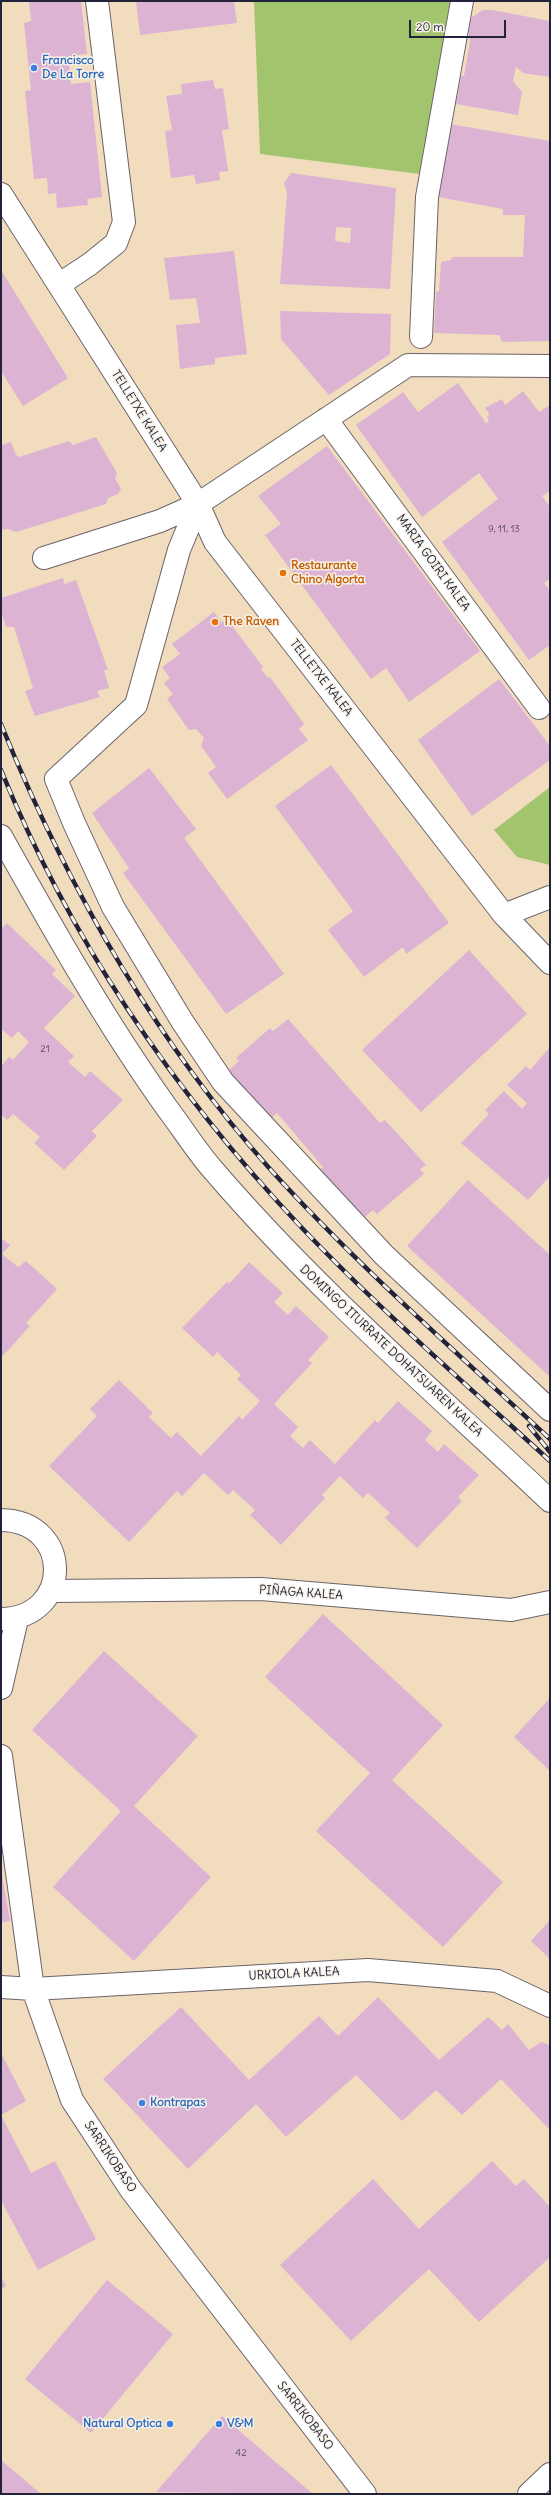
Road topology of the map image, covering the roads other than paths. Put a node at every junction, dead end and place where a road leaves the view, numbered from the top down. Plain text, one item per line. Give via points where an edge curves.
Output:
1 (97, 1) edge
2 (462, 1) edge
3 (1, 194) edge
4 (60, 284) junction
5 (421, 337) dead end
6 (550, 366) edge
7 (326, 419) junction
8 (198, 504) junction
9 (44, 558) dead end
10 (540, 708) dead end
11 (1, 836) edge
12 (550, 897) edge
13 (504, 915) junction
14 (550, 963) edge
15 (550, 1410) edge
16 (550, 1501) edge
17 (1, 1520) edge
18 (51, 1591) junction
19 (550, 1602) edge
20 (9, 1619) edge
21 (1, 1688) edge
22 (1, 1756) edge
23 (1, 1987) edge
24 (33, 1989) junction
25 (550, 2006) edge
26 (550, 2474) edge
27 (365, 2494) edge
28 (529, 2494) edge

1 - 4 street via 124,222 116,244
2 - 5 street via 426,197
3 - 4 street, TELLETXE KALEA
4 - 8 street, TELLETXE KALEA
6 - 7 street via 408,365
7 - 8 street
7 - 10 street, MARIA GOIRI KALEA
8 - 9 street via 160,521
8 - 13 street, TELLETXE KALEA via 215,542
8 - 15 street via 179,550 136,705 56,779 114,907 182,1021 222,1082 384,1255
11 - 16 street, DOMINGO ITURRATE DOHATSUAREN KALEA via 67,954 139,1069 212,1170 292,1257 377,1341
12 - 13 street
13 - 14 street, TELLETXE KALEA
17 - 18 street via 15,1520 26,1524 40,1534 51,1548 56,1571
18 - 19 street, PIÑAGA KALEA via 260,1589 511,1610
18 - 20 street via 32,1612
20 - 21 street
22 - 24 street, SARRIKOBASO
23 - 24 street, URKIOLA KALEA
24 - 25 street, URKIOLA KALEA via 368,1970 497,1981
24 - 27 street, SARRIKOBASO via 72,2100 114,2164
26 - 28 street

